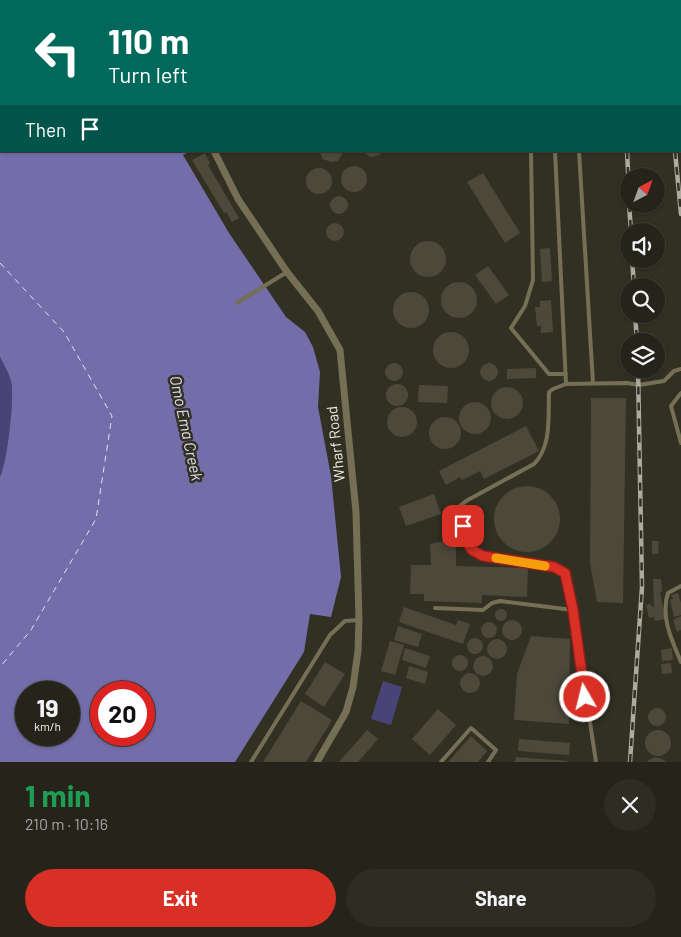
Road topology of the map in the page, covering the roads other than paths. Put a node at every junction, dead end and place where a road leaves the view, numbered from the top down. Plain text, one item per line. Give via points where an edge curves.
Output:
1 (215, 152) edge
2 (531, 152) edge
3 (555, 152) edge
4 (580, 152) edge
5 (287, 272) junction
6 (237, 303) dead end
7 (681, 369) edge
8 (566, 374) junction
9 (566, 384) junction
10 (593, 384) junction
11 (681, 393) edge
12 (681, 443) edge
13 (681, 586) edge
14 (435, 608) dead end
15 (573, 610) junction
16 (359, 620) junction
17 (681, 662) edge
18 (251, 762) edge
19 (317, 762) edge
20 (441, 762) edge
21 (488, 762) edge
22 (596, 762) edge

1 - 5 street, Wharf Road via 238,198
2 - 8 lane via 533,280 525,306 510,328 549,374
3 - 8 lane
4 - 10 lane
5 - 6 lane
5 - 16 street, Wharf Road via 318,311 340,350 356,512
7 - 10 lane via 664,381 639,385
8 - 9 lane
9 - 10 lane
9 - 15 lane via 549,392 547,436 540,458 466,500 460,511 466,541 472,550 483,556 554,567 565,573
11 - 12 lane via 671,406
13 - 17 lane via 668,593 664,603 670,634
14 - 15 lane via 483,610 500,601
15 - 22 lane
16 - 18 lane via 345,621 330,635
16 - 19 street, Wharf Road via 353,687 346,712
20 - 21 lane via 472,728 496,750

